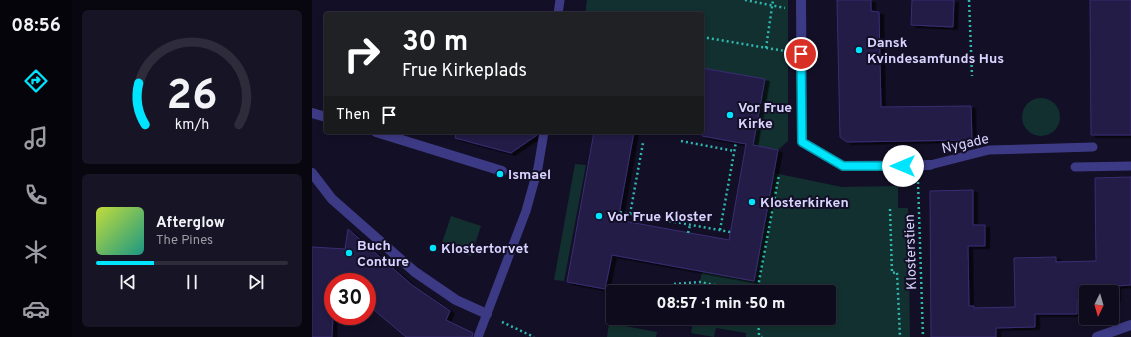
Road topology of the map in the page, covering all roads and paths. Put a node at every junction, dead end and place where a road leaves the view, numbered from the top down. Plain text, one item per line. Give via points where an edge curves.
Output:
1 (560, 0) edge
2 (745, 0) edge
3 (773, 0) edge
4 (968, 0) edge
5 (772, 5) junction
6 (801, 5) edge
7 (558, 12) edge
8 (704, 37) edge
9 (766, 48) junction
10 (801, 54) junction
11 (972, 76) dead end
12 (312, 112) edge
13 (324, 116) edge
14 (382, 134) edge
15 (544, 134) edge
16 (681, 141) dead end
17 (736, 142) dead end
18 (643, 144) dead end
19 (1093, 147) dead end
20 (734, 151) junction
21 (930, 165) joint
22 (918, 166) junction
23 (1131, 166) edge
24 (1075, 167) dead end
25 (502, 171) dead end
26 (312, 172) edge
27 (779, 175) dead end
28 (890, 209) dead end
29 (620, 212) dead end
30 (630, 214) junction
31 (690, 225) junction
32 (720, 230) junction
33 (730, 232) dead end
34 (688, 233) dead end
35 (674, 284) dead end
36 (715, 285) edge
37 (758, 285) edge
38 (487, 314) junction
39 (758, 325) edge
40 (1131, 325) edge
41 (478, 337) edge
42 (534, 337) edge
43 (762, 337) edge
44 (900, 337) edge
45 (923, 337) edge
46 (1097, 337) edge

1 - 7 lane
2 - 5 path
3 - 5 path
4 - 11 path
5 - 6 path
5 - 9 path
6 - 10 street
8 - 9 path
9 - 10 path
10 - 22 street, Nygade via 802,142 843,166
12 - 13 street
14 - 25 street
15 - 38 lane via 538,168 526,211
16 - 20 path
17 - 20 path
18 - 30 path
19 - 21 lane, Nygade via 989,150
20 - 32 path
21 - 22 street, Nygade
22 - 45 path, Klosterstien
23 - 24 lane
26 - 38 street via 332,199 415,272 456,300
27 - 37 path
28 - 44 path via 892,273 896,272
29 - 30 path
30 - 31 path
31 - 32 path
31 - 34 path
32 - 33 path
35 - 36 path via 700,282
38 - 41 lane
38 - 42 path
39 - 43 path via 759,335
40 - 46 street

